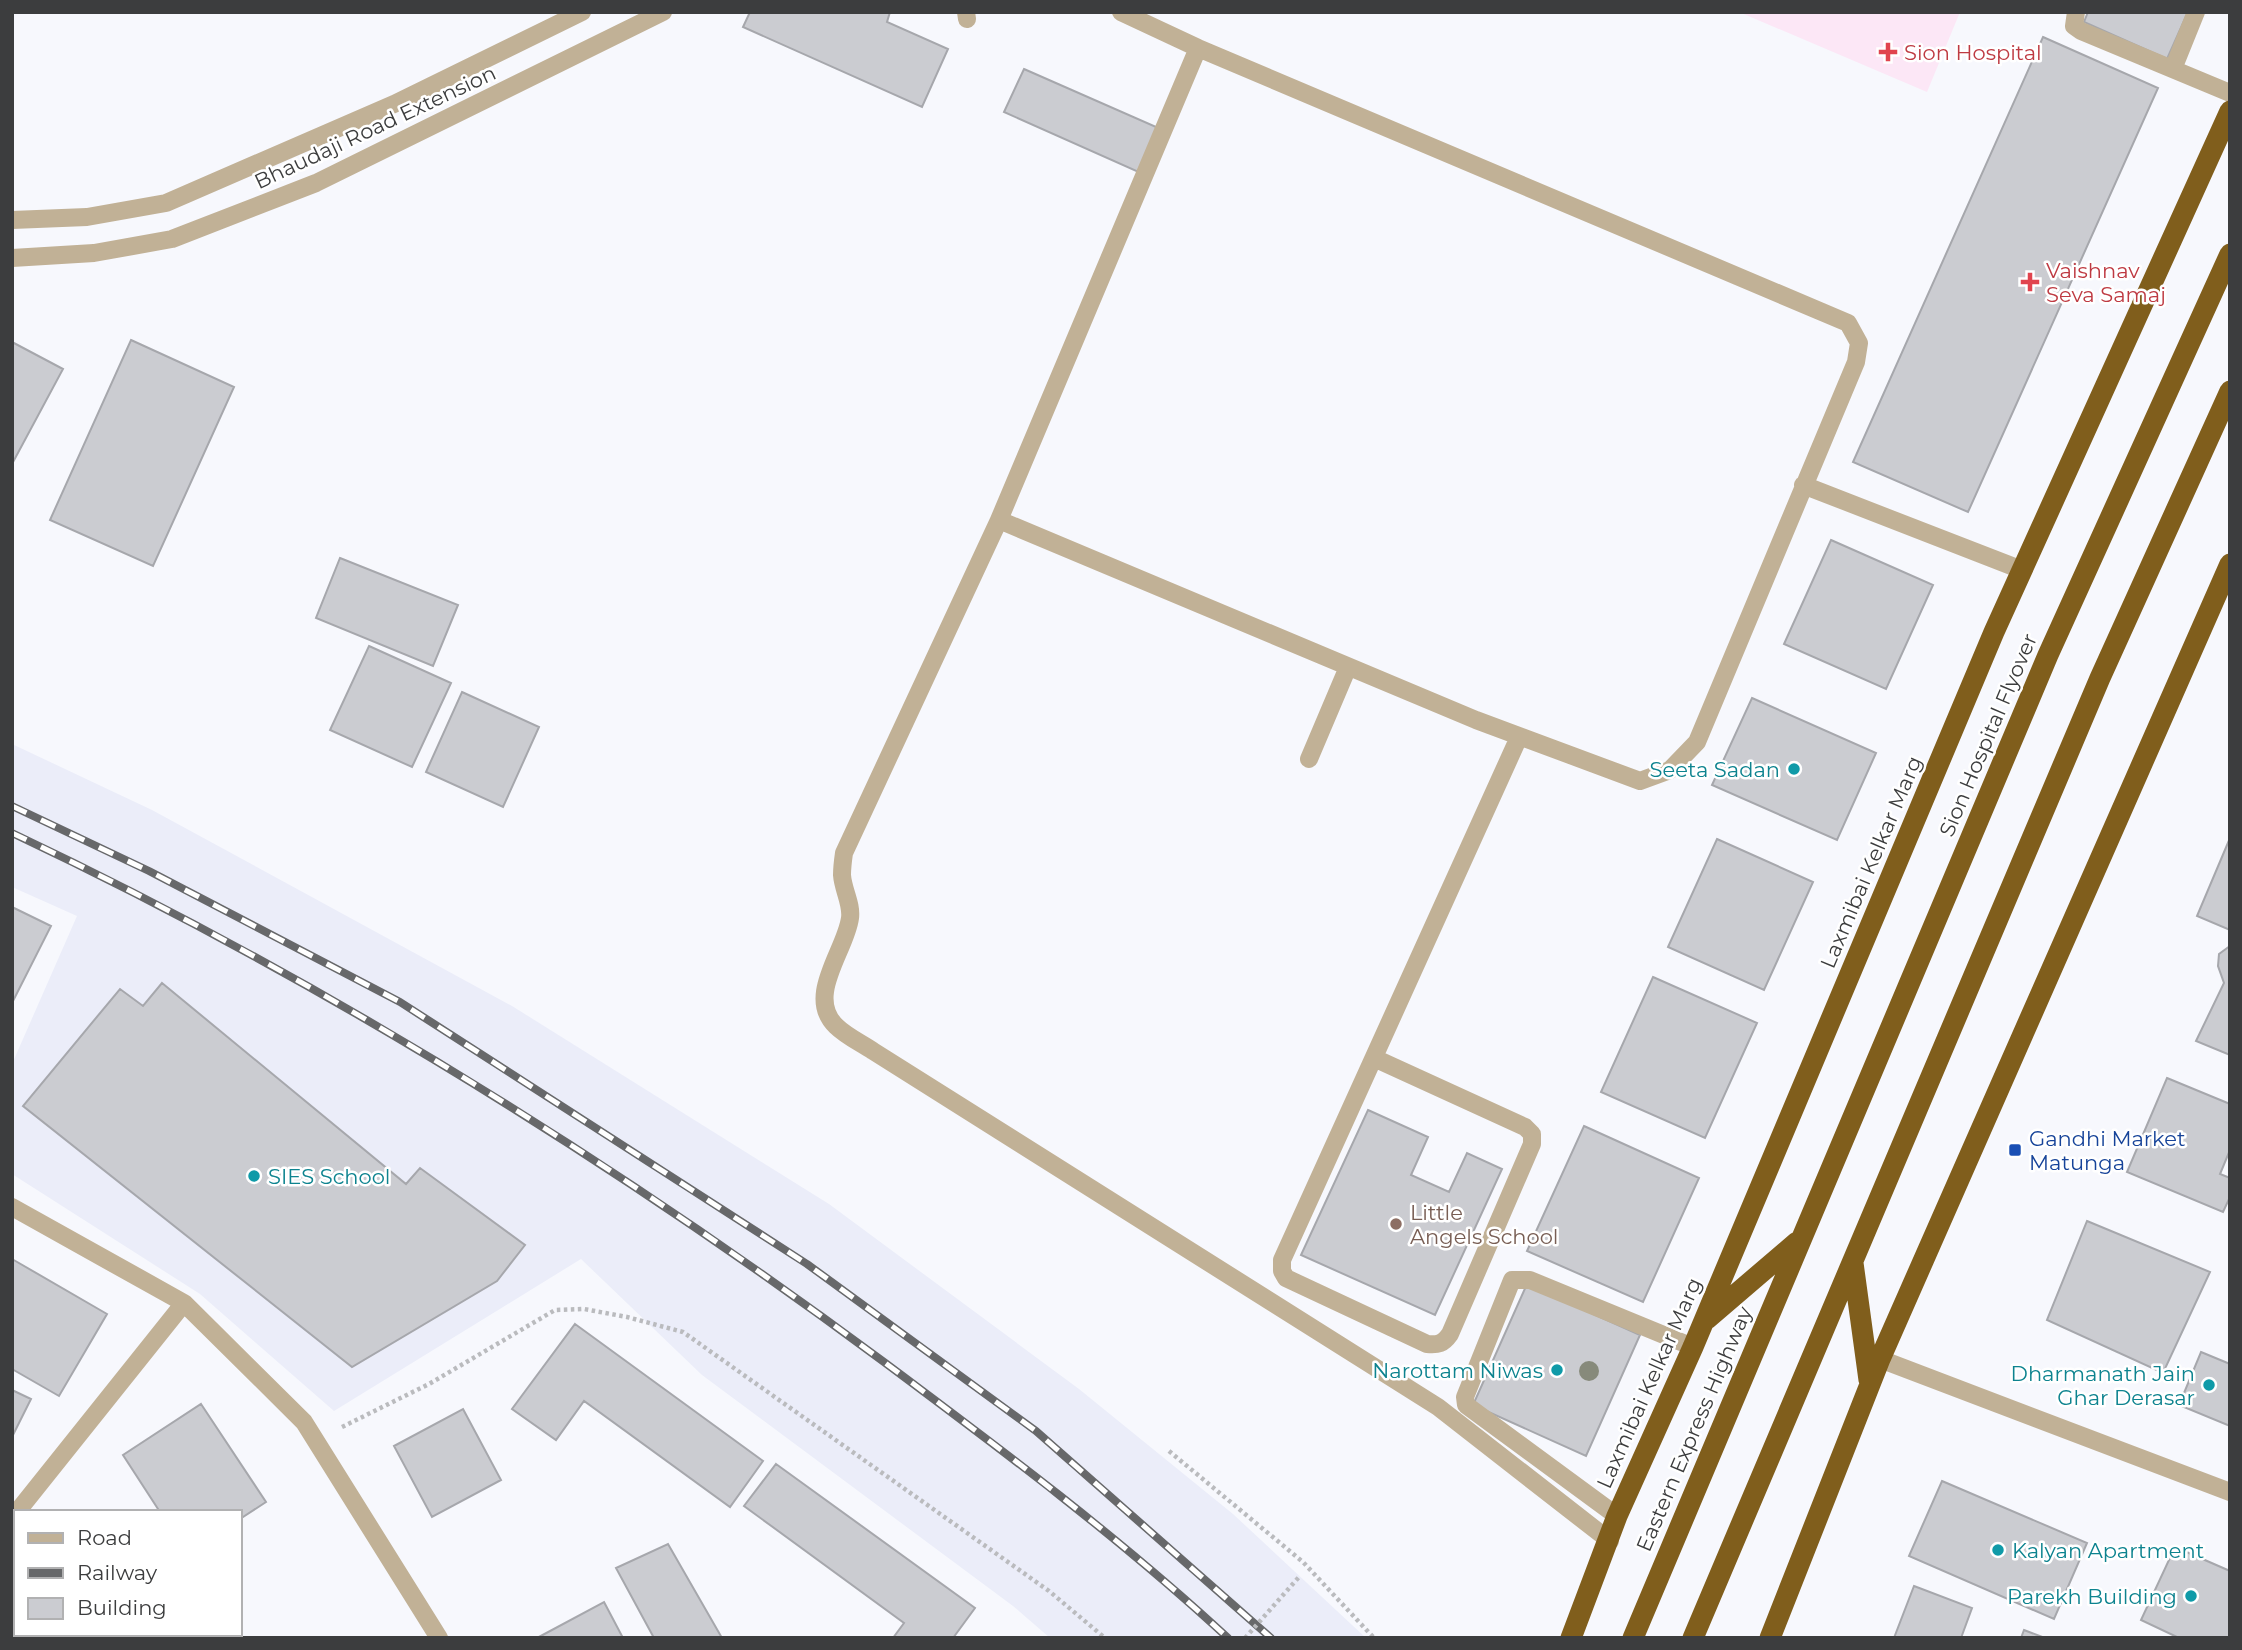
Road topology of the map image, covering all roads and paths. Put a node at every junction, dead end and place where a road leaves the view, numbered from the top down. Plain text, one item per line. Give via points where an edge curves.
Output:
1 (582, 12) edge
2 (663, 12) edge
3 (1121, 12) edge
4 (2076, 12) edge
5 (2196, 12) edge
6 (1198, 48) junction
7 (2173, 69) junction
8 (2230, 93) edge
9 (2230, 111) edge
10 (12, 220) edge
11 (2230, 254) edge
12 (12, 258) edge
13 (2230, 391) edge
14 (1804, 485) junction
15 (999, 520) junction
16 (2230, 564) edge
17 (2022, 570) junction
18 (1348, 667) junction
19 (1519, 737) junction
20 (1309, 760) dead end
21 (1374, 1058) junction
22 (12, 1207) edge
23 (1801, 1239) junction
24 (1853, 1261) junction
25 (184, 1303) junction
26 (1704, 1322) junction
27 (1693, 1347) junction
28 (1880, 1359) junction
29 (1870, 1384) junction
30 (304, 1422) junction
31 (1169, 1451) dead end
32 (2230, 1492) edge
33 (19, 1510) edge
34 (1617, 1516) junction
35 (1610, 1541) junction
36 (1299, 1577) dead end
37 (439, 1638) edge
38 (1105, 1638) edge
39 (1245, 1638) edge
40 (1374, 1638) edge
41 (1571, 1638) edge
42 (1633, 1638) edge
43 (1693, 1638) edge
44 (1770, 1638) edge

1 - 10 street, Bhaudaji Road Extension via 394,104 166,203 87,217
2 - 12 street, Bhaudaji Road Extension via 316,183 196,230 172,239 94,253
3 - 6 street
4 - 7 street via 2074,26 2081,31
5 - 7 street
6 - 14 street via 1848,323 1859,343 1856,362
6 - 15 street
7 - 8 street
9 - 17 highway, Laxmibai Kelkar Marg
11 - 23 highway, Sion Hospital Flyover via 2048,655
13 - 24 highway via 2100,678
14 - 17 street
14 - 19 street via 1697,742 1670,770 1640,781
15 - 18 street
15 - 35 street via 844,853 842,876 851,913 825,993 835,1025 1438,1407
16 - 28 highway
17 - 26 highway, Laxmibai Kelkar Marg
18 - 19 street
18 - 20 street
19 - 21 street
21 - 21 street via 1282,1260 1282,1271 1286,1278 1436,1345 1450,1335 1532,1144 1532,1134 1525,1126
22 - 25 street
23 - 26 highway
23 - 42 highway, Eastern Express Highway
24 - 29 highway
24 - 43 highway
25 - 30 street
25 - 33 street
26 - 27 highway, Laxmibai Kelkar Marg
27 - 34 highway, Laxmibai Kelkar Marg
27 - 34 street via 1531,1280 1512,1280 1465,1397 1466,1405
28 - 29 highway
28 - 32 street
29 - 44 highway
30 - 37 street
30 - 38 path via 340,1428 429,1384 555,1310 584,1309 683,1332 1049,1591
31 - 40 path via 1303,1562
34 - 35 highway, Laxmibai Kelkar Marg
35 - 41 highway, Laxmibai Kelkar Marg
36 - 39 path, bridge

